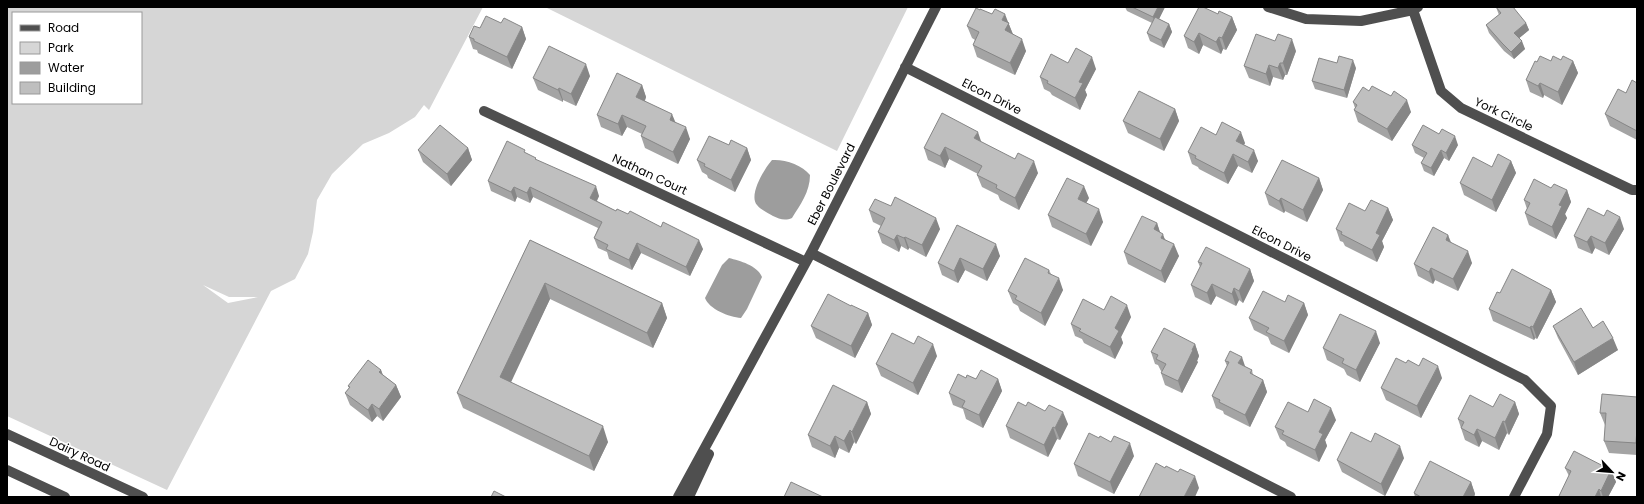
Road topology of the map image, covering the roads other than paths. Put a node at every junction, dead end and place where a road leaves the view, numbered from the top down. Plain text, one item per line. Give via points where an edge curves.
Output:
1 (936, 7) edge
2 (1268, 7) edge
3 (1415, 8) edge
4 (905, 67) junction
5 (484, 111) dead end
6 (1637, 190) edge
7 (809, 257) junction
8 (747, 372) junction
9 (7, 434) edge
10 (7, 470) edge
11 (65, 497) edge
12 (143, 497) edge
13 (678, 497) edge
14 (689, 497) edge
15 (1291, 497) edge
16 (1514, 497) edge

1 - 4 street, Eber Boulevard
2 - 3 street via 1306,19 1361,22
3 - 6 street, York Circle via 1441,91 1461,108 1632,190
4 - 7 street, Eber Boulevard
4 - 16 street, Elcon Drive via 1525,380 1551,406 1547,434
5 - 7 street, Nathan Court
7 - 8 street, Eber Boulevard
7 - 15 street
8 - 13 street, Eber Boulevard
8 - 14 street, Eber Boulevard
9 - 12 street, Dairy Road
10 - 11 street

